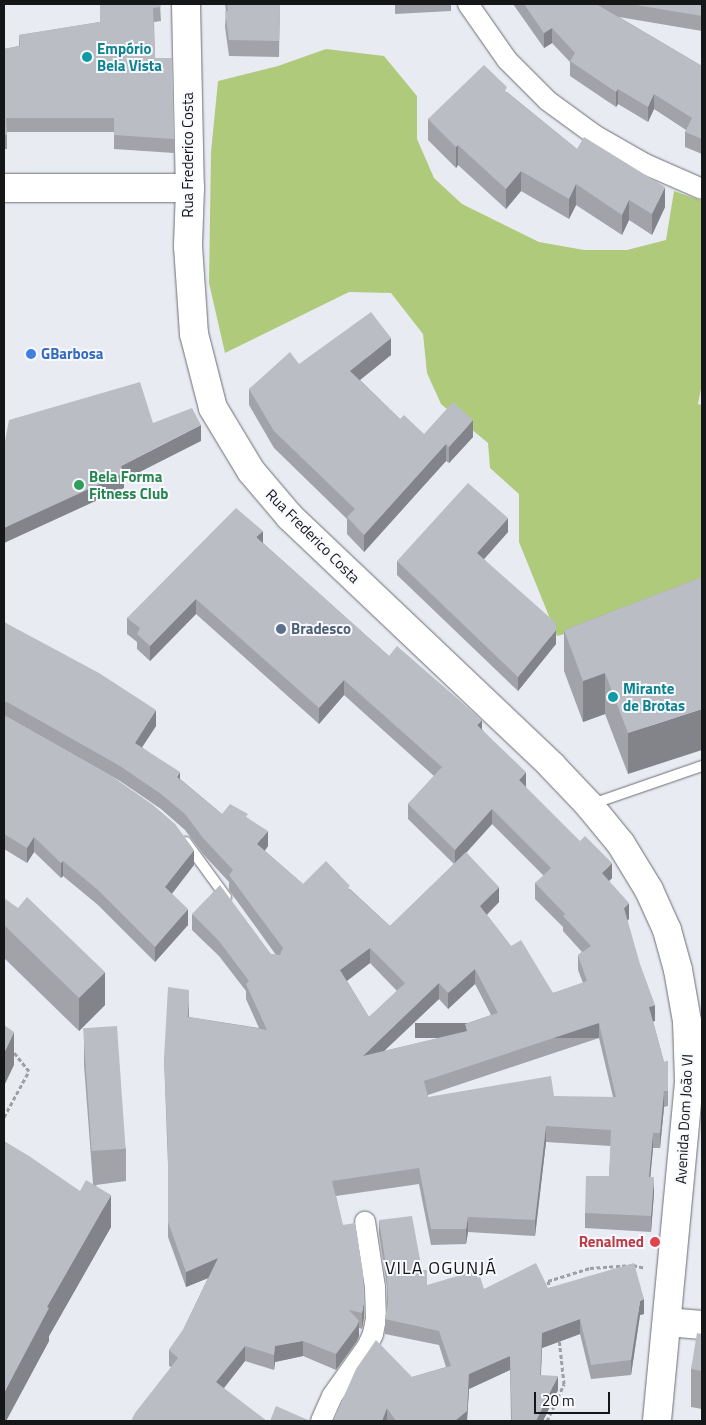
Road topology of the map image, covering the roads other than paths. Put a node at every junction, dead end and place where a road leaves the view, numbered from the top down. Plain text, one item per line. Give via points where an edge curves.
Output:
1 (186, 4) edge
2 (468, 4) edge
3 (4, 188) edge
4 (190, 188) junction
5 (702, 189) edge
6 (552, 766) joint
7 (702, 766) edge
8 (589, 805) junction
9 (180, 835) edge
10 (230, 902) edge
11 (696, 1080) edge
12 (365, 1222) dead end
13 (702, 1325) edge
14 (666, 1333) junction
15 (321, 1421) edge
16 (657, 1421) edge

1 - 4 main road, Rua Frederico Costa
2 - 5 street via 507,60 548,101 596,136 637,160
3 - 4 main road
4 - 6 main road, Rua Frederico Costa via 188,246 194,334 213,408 251,471 290,517
6 - 8 main road, Avenida Dom João VI
7 - 8 lane
8 - 11 main road, Avenida Dom João VI via 621,844 649,890 667,930 678,970
9 - 10 lane
11 - 14 main road, Avenida Dom João VI
12 - 15 street via 375,1287 373,1334 368,1347 332,1396
13 - 14 main road
14 - 16 main road, Avenida Dom João VI

